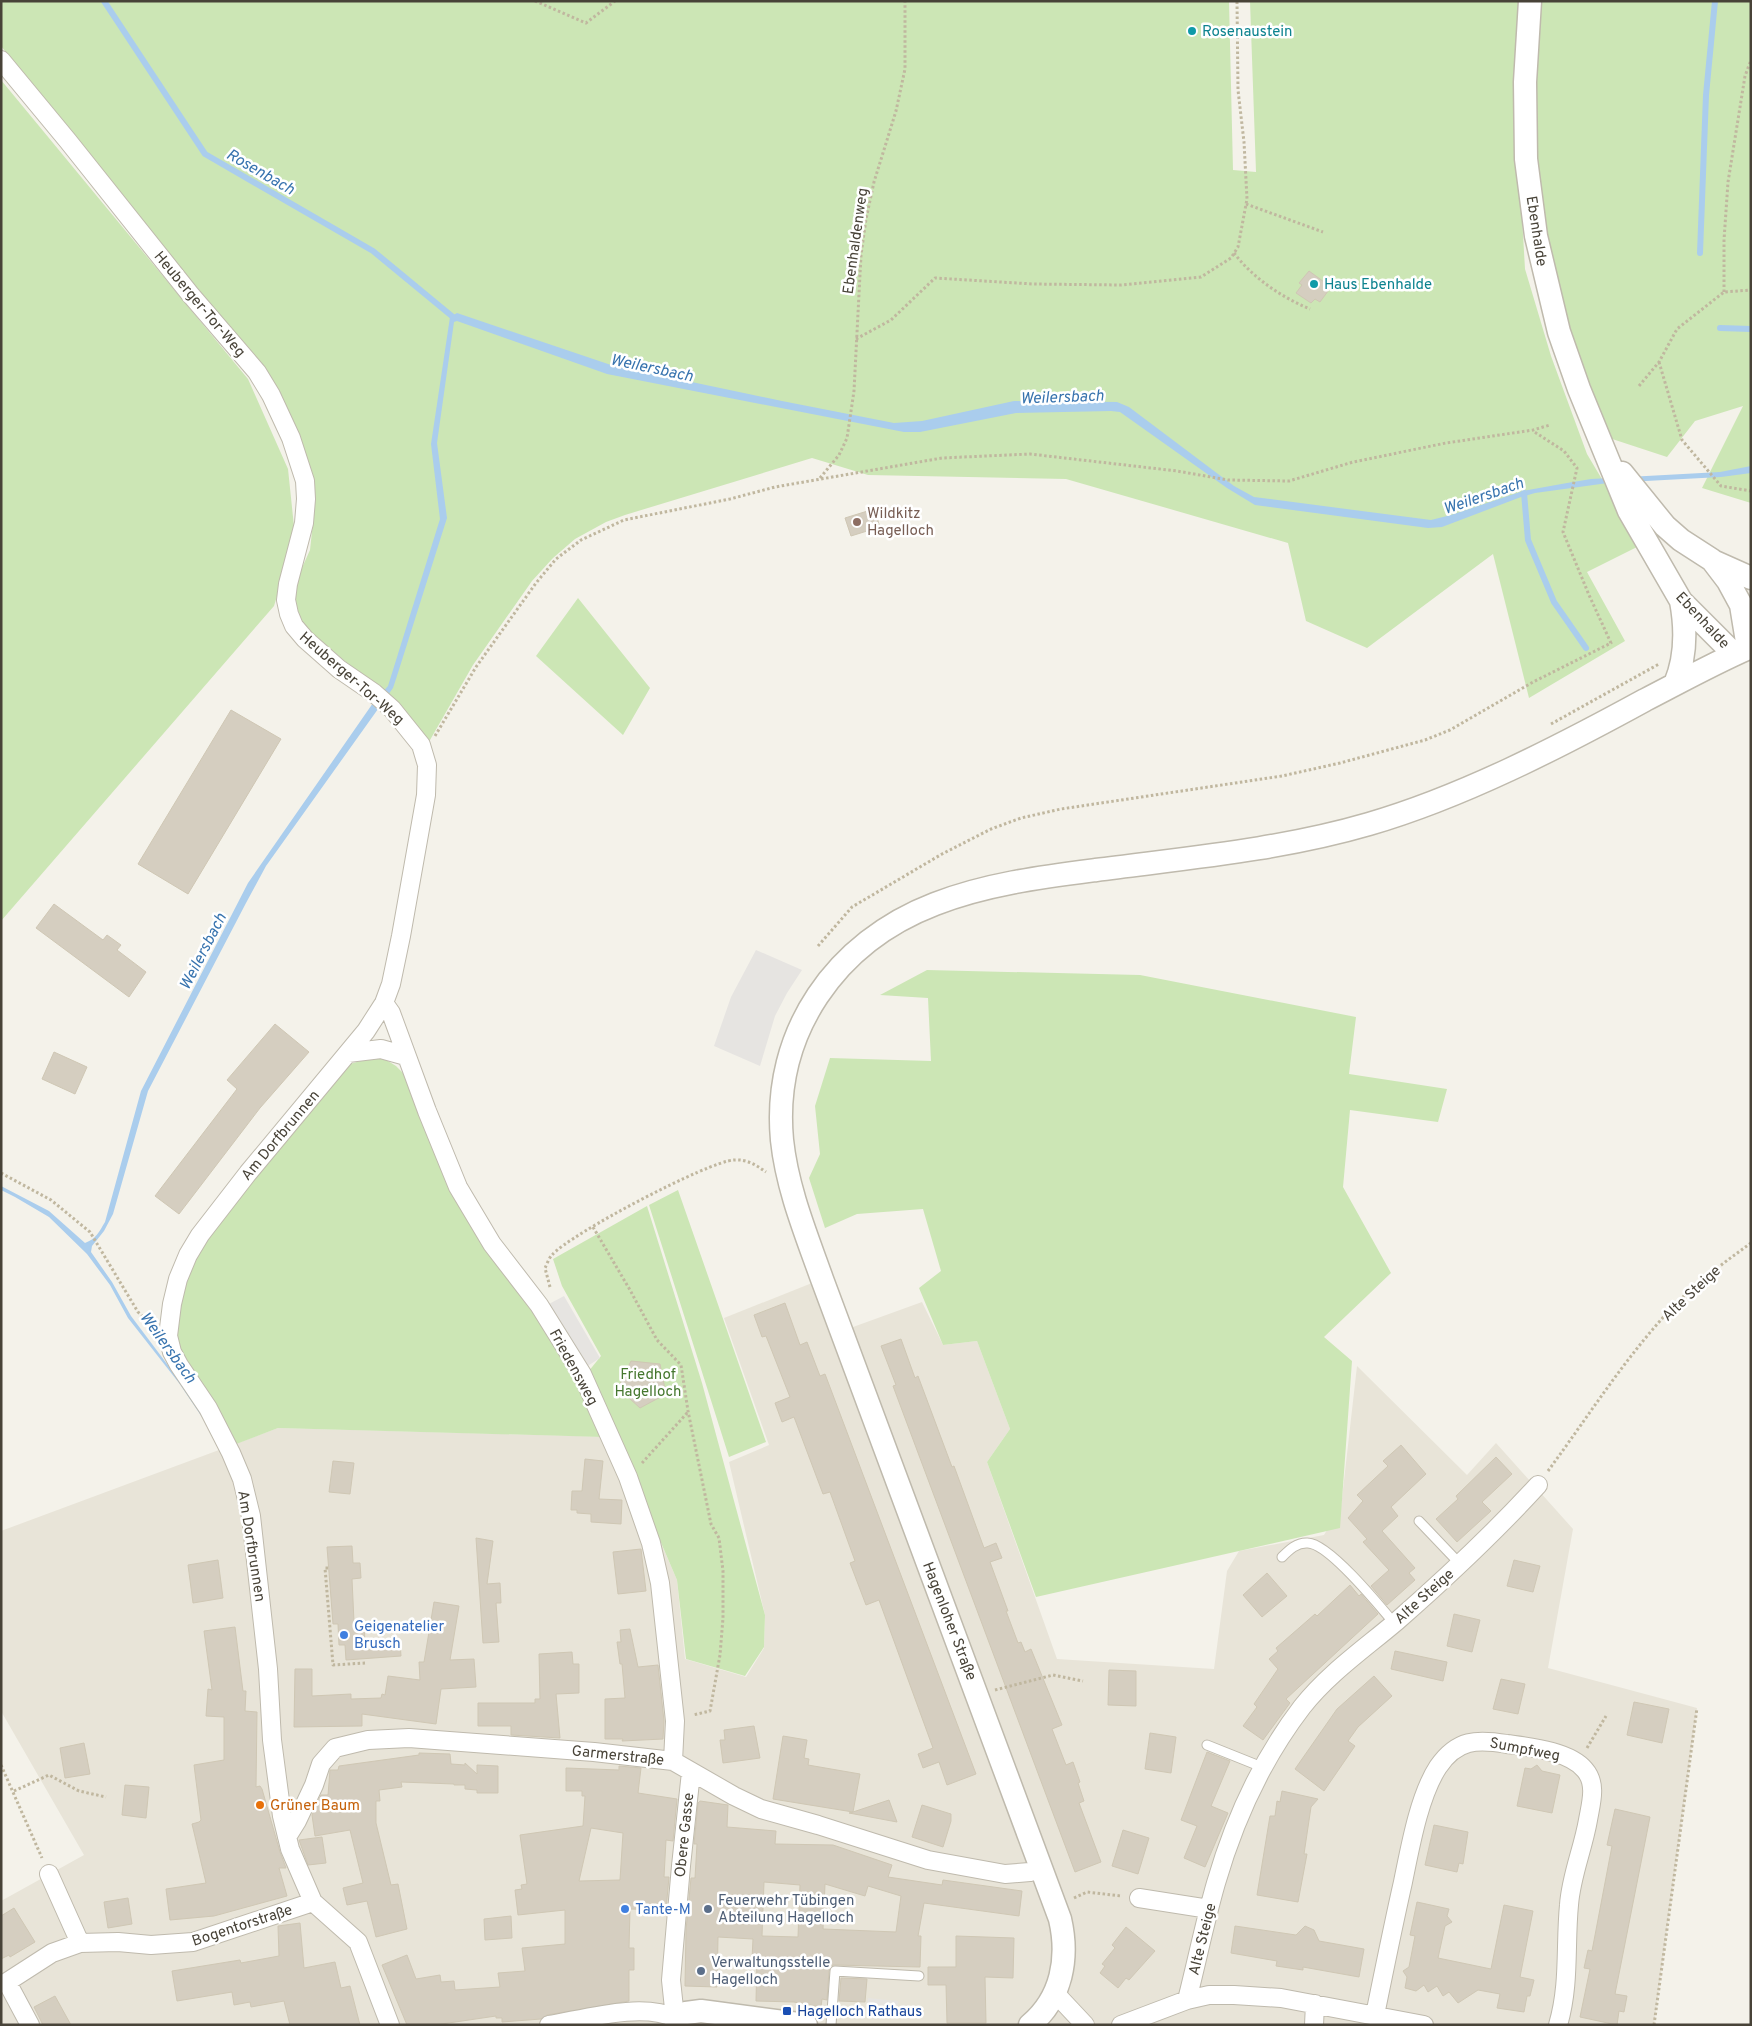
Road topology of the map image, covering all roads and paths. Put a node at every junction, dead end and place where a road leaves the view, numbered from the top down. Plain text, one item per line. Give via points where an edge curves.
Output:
1 (535, 1) edge
2 (615, 1) edge
3 (905, 1) edge
4 (1237, 1) edge
5 (1530, 1) edge
6 (1, 60) edge
7 (1751, 60) edge
8 (1246, 204) junction
9 (1322, 232) dead end
10 (1234, 253) junction
11 (1751, 290) edge
12 (1724, 292) junction
13 (1310, 309) dead end
14 (856, 339) junction
15 (1660, 362) junction
16 (1639, 386) dead end
17 (1550, 425) dead end
18 (1533, 430) junction
19 (1605, 450) junction
20 (820, 478) junction
21 (1751, 491) edge
22 (1712, 560) junction
23 (1751, 578) edge
24 (1681, 600) junction
25 (1684, 644) junction
26 (1744, 650) edge
27 (1675, 684) junction
28 (1546, 726) dead end
29 (425, 754) junction
30 (818, 946) dead end
31 (384, 1003) junction
32 (348, 1053) junction
33 (406, 1056) junction
34 (1, 1173) edge
35 (790, 1179) junction
36 (592, 1227) junction
37 (1751, 1243) edge
38 (539, 1305) junction
39 (168, 1336) junction
40 (688, 1411) junction
41 (628, 1477) junction
42 (1538, 1485) joint
43 (1419, 1521) dead end
44 (1282, 1558) dead end
45 (1460, 1564) junction
46 (328, 1568) dead end
47 (1394, 1623) junction
48 (365, 1663) dead end
49 (1083, 1681) dead end
50 (978, 1695) junction
51 (1697, 1708) dead end
52 (1606, 1716) dead end
53 (675, 1721) junction
54 (1207, 1745) dead end
55 (673, 1761) junction
56 (1, 1764) edge
57 (1577, 1764) junction
58 (1262, 1767) junction
59 (691, 1772) junction
60 (14, 1791) junction
61 (106, 1797) dead end
62 (287, 1837) junction
63 (1042, 1869) junction
64 (49, 1874) joint
65 (1139, 1898) joint
66 (313, 1902) junction
67 (1056, 1905) junction
68 (1209, 1909) junction
69 (80, 1943) junction
70 (919, 1976) dead end
71 (4, 1984) edge
72 (1055, 1993) junction
73 (1186, 2000) junction
74 (1315, 2004) junction
75 (1375, 2015) junction
76 (673, 2021) edge
77 (30, 2025) edge
78 (390, 2025) edge
79 (549, 2025) edge
80 (806, 2025) edge
81 (831, 2025) edge
82 (1030, 2025) edge
83 (1085, 2025) edge
84 (1121, 2025) edge
85 (1314, 2025) edge
86 (1424, 2025) edge
87 (1558, 2025) edge
88 (1654, 2025) edge

1 - 2 path via 586,23
3 - 14 path, Ebenhaldenweg via 905,69 866,219
4 - 8 path via 1238,90
5 - 19 street, Ebenhalde via 1524,116 1536,236 1559,332
6 - 29 street, Heuberger-Tor-Weg via 257,372 272,395 305,481 304,522 286,600 294,626 339,669 392,709 416,736
7 - 12 path via 1745,76 1728,182
8 - 9 path
8 - 10 path
10 - 13 path via 1267,285
10 - 14 path via 1201,277 1121,285 935,278 891,320
11 - 12 path
12 - 15 path via 1677,329
14 - 20 path, Ebenhaldenweg via 854,391 847,438 839,455
15 - 16 path
15 - 21 path via 1682,440 1721,486
17 - 18 path
18 - 20 path via 1353,462 1289,481 1228,480 1030,454 942,458
18 - 30 path via 1564,451 1577,468 1563,532 1611,643 1533,682 1450,730 1425,740 1282,776 1061,809 991,829 957,845 852,907
19 - 22 street, Ebenhalde via 1665,526
19 - 24 street, Ebenhalde via 1629,511
20 - 29 path via 624,520 581,540 556,559 536,583 476,667
22 - 23 street
22 - 26 street, Ebenhalde via 1741,605
24 - 25 street
24 - 26 street, Ebenhalde
25 - 27 street
25 - 28 path via 1645,673
26 - 27 street, Hagenloher Straße
27 - 35 street, Hagenloher Straße via 1493,776 1372,823 1323,836 1230,852 994,887 951,898 891,925 858,950 830,979 808,1010 796,1037 785,1075 782,1102 782,1142
29 - 31 street, Heuberger-Tor-Weg via 426,795 401,936
31 - 32 street, Am Dorfbrunnen
31 - 33 street, Friedensweg
32 - 33 street via 381,1049
32 - 39 street, Am Dorfbrunnen via 200,1235 178,1279
33 - 38 street, Friedensweg via 458,1187 492,1244
34 - 39 path via 51,1200 90,1232 138,1312
35 - 36 path via 776,1179 746,1160 727,1161 639,1201
35 - 50 street, Hagenloher Straße via 799,1213
36 - 38 path via 552,1255 545,1268 550,1287
36 - 40 path via 657,1340 681,1364
37 - 42 path, Alte Steige via 1699,1283 1659,1322
38 - 41 street, Friedensweg via 582,1374
39 - 62 street, Am Dorfbrunnen via 172,1352 208,1408 231,1453 242,1479 251,1516 267,1659 272,1740
40 - 41 path
40 - 53 path via 711,1524 719,1538 723,1618 710,1711
41 - 53 street, Friedensweg via 660,1583
42 - 45 street, Alte Steige
43 - 45 lane
44 - 47 lane via 1298,1544 1316,1544 1346,1570
45 - 47 street, Alte Steige
46 - 48 path via 324,1568 333,1665
47 - 58 street, Alte Steige via 1322,1684
49 - 50 path via 1053,1675
50 - 63 street, Hagenloher Straße
51 - 88 path
52 - 57 path
53 - 55 street, Friedensweg
54 - 58 lane
55 - 59 street, Garmerstraße
55 - 62 street, Garmerstraße via 418,1739 351,1742 335,1748 320,1764 297,1821
56 - 60 path
57 - 75 street, Sumpfweg via 1570,1758 1548,1752 1488,1740 1468,1741 1450,1751 1438,1768 1412,1835
57 - 87 street, Sumpfweg via 1584,1769 1592,1785 1592,1803 1572,1884 1566,1985
58 - 68 street, Alte Steige via 1229,1846
59 - 63 street, Garmerstraße via 761,1809 942,1864 1005,1874
59 - 76 street, Obere Gasse via 672,1980
60 - 61 path via 49,1775 79,1791
60 - 64 path
62 - 66 street, Am Dorfbrunnen via 294,1862
63 - 67 street, Hagenloher Straße
64 - 69 street
65 - 67 path via 1087,1892
65 - 68 street
66 - 69 street, Bogentorstraße via 192,1942 151,1945
66 - 78 street, Am Dorfbrunnen via 358,1942
67 - 72 street, Hagenloher Straße via 1064,1934 1065,1953
68 - 73 street, Alte Steige
69 - 71 street, Bogentorstraße via 52,1953
70 - 81 lane via 835,1971
71 - 77 street, Bogentorstraße
72 - 82 street, Hagenloher Straße
72 - 83 street
73 - 74 street via 1209,1995 1250,1995
73 - 84 street
74 - 75 street
74 - 85 street
75 - 86 street
76 - 79 street via 667,2014 641,2011
76 - 80 street via 686,2013 701,2011

